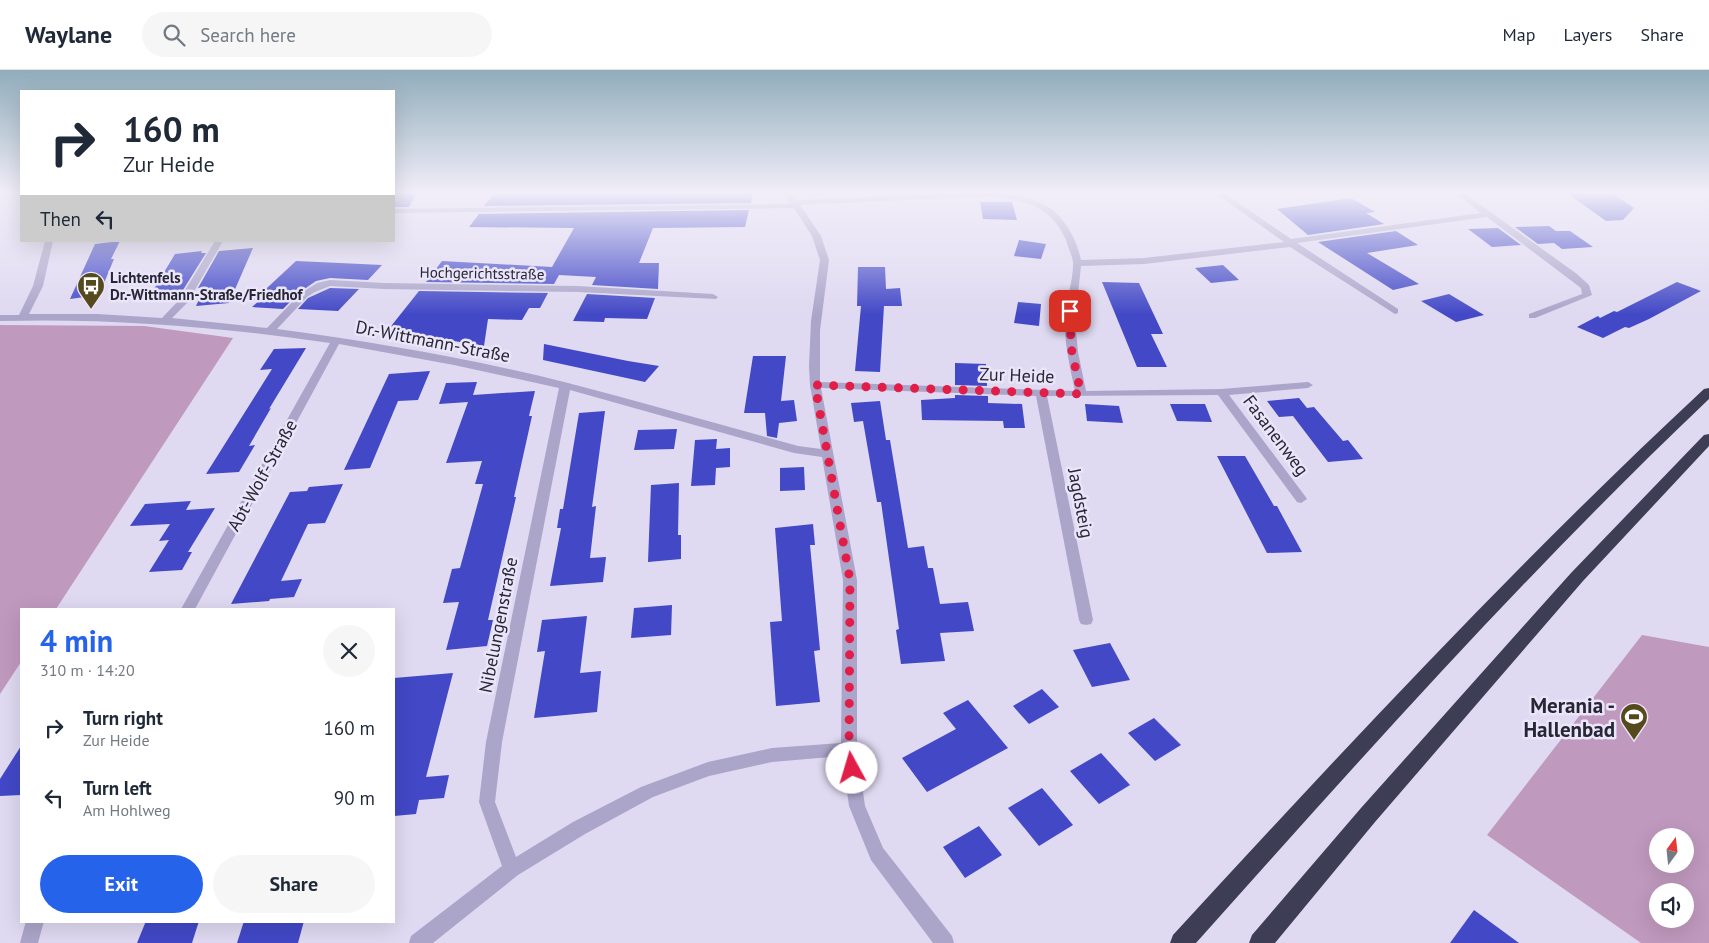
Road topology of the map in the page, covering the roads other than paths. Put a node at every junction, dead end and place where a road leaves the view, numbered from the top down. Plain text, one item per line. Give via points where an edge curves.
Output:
1 (815, 234) edge
2 (1067, 234) edge
3 (1277, 234) edge
4 (1343, 234) edge
5 (1516, 234) edge
6 (49, 242) edge
7 (218, 242) edge
8 (1290, 243) junction
9 (1078, 263) junction
10 (713, 297) dead end
11 (1395, 311) dead end
12 (1532, 316) dead end
13 (23, 317) junction
14 (0, 318) edge
15 (165, 320) junction
16 (269, 332) junction
17 (336, 341) junction
18 (815, 385) junction
19 (1308, 385) dead end
20 (565, 386) junction
21 (1222, 392) junction
22 (1709, 392) edge
23 (1041, 393) junction
24 (1081, 394) junction
25 (1709, 438) edge
26 (827, 454) junction
27 (1302, 499) dead end
28 (189, 608) edge
29 (1086, 620) dead end
30 (849, 749) junction
31 (512, 869) junction
32 (34, 923) edge
33 (29, 943) edge
34 (418, 943) edge
35 (945, 943) edge
36 (1181, 943) edge
37 (1260, 943) edge

1 - 18 street via 824,260 824,282 813,354
2 - 9 street
3 - 8 street
4 - 8 street
5 - 12 street via 1586,287 1587,295
6 - 13 street via 38,286
7 - 15 street via 184,302
8 - 9 street via 1144,261
8 - 11 street
9 - 24 street via 1070,311 1071,347
10 - 16 street, Hochgerichtsstraße via 578,289 330,283 310,290
13 - 14 street, Dr.-Wittmann-Straße
13 - 15 street, Dr.-Wittmann-Straße
15 - 16 street, Dr.-Wittmann-Straße
16 - 17 street, Dr.-Wittmann-Straße
17 - 20 street, Dr.-Wittmann-Straße via 456,362
17 - 28 street, Abt-Wolf-Straße
18 - 23 street, Zur Heide
18 - 26 street
19 - 21 street, Zur Heide
20 - 26 street, Dr.-Wittmann-Straße via 798,450
20 - 31 street, Nibelungenstraße via 494,742 487,802
21 - 24 street, Zur Heide
21 - 27 street, Fasanenweg
22 - 36 highway via 1538,556
23 - 24 street, Zur Heide
23 - 29 street, Jagdsteig
25 - 37 highway via 1577,577
26 - 30 street via 850,580
30 - 31 street via 772,755 708,769 647,792
30 - 35 street via 857,806 877,854
31 - 34 street
32 - 33 street

